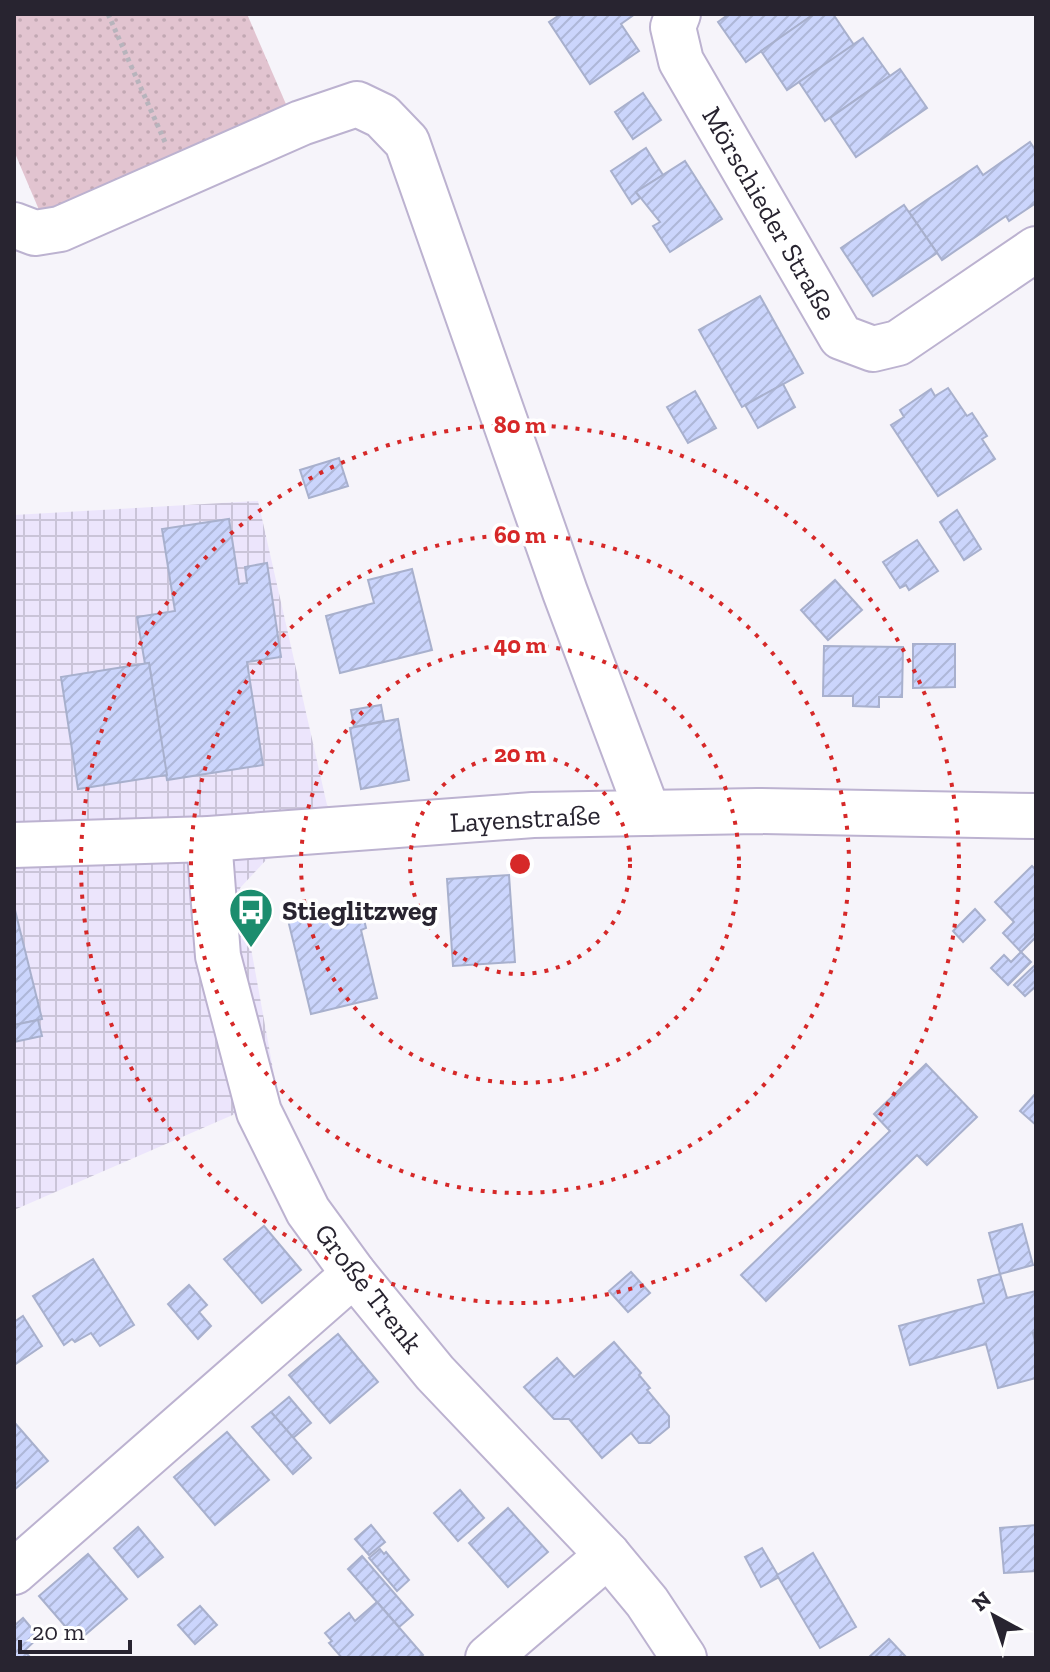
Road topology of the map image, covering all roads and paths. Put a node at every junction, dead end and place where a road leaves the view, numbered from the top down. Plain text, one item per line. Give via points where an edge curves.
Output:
1 (108, 14) edge
2 (678, 14) edge
3 (180, 176) junction
4 (14, 225) edge
5 (1036, 249) edge
6 (648, 813) junction
7 (1036, 816) edge
8 (209, 839) junction
9 (14, 845) edge
10 (354, 1274) junction
11 (608, 1555) junction
12 (14, 1572) edge
13 (488, 1658) edge
14 (684, 1658) edge

1 - 3 path
2 - 5 street, Mörschieder Straße via 673,27 681,61 841,337 873,349 898,343
3 - 4 street via 60,229 35,233
3 - 6 street via 357,104 382,116 407,142
6 - 7 street, Layenstraße
6 - 8 street, Layenstraße via 533,815
8 - 9 street, Layenstraße
8 - 10 street, Große Trenk via 218,956 259,1112 308,1211
10 - 11 street, Große Trenk via 435,1373
10 - 12 street
11 - 13 street
11 - 14 street, Große Trenk

